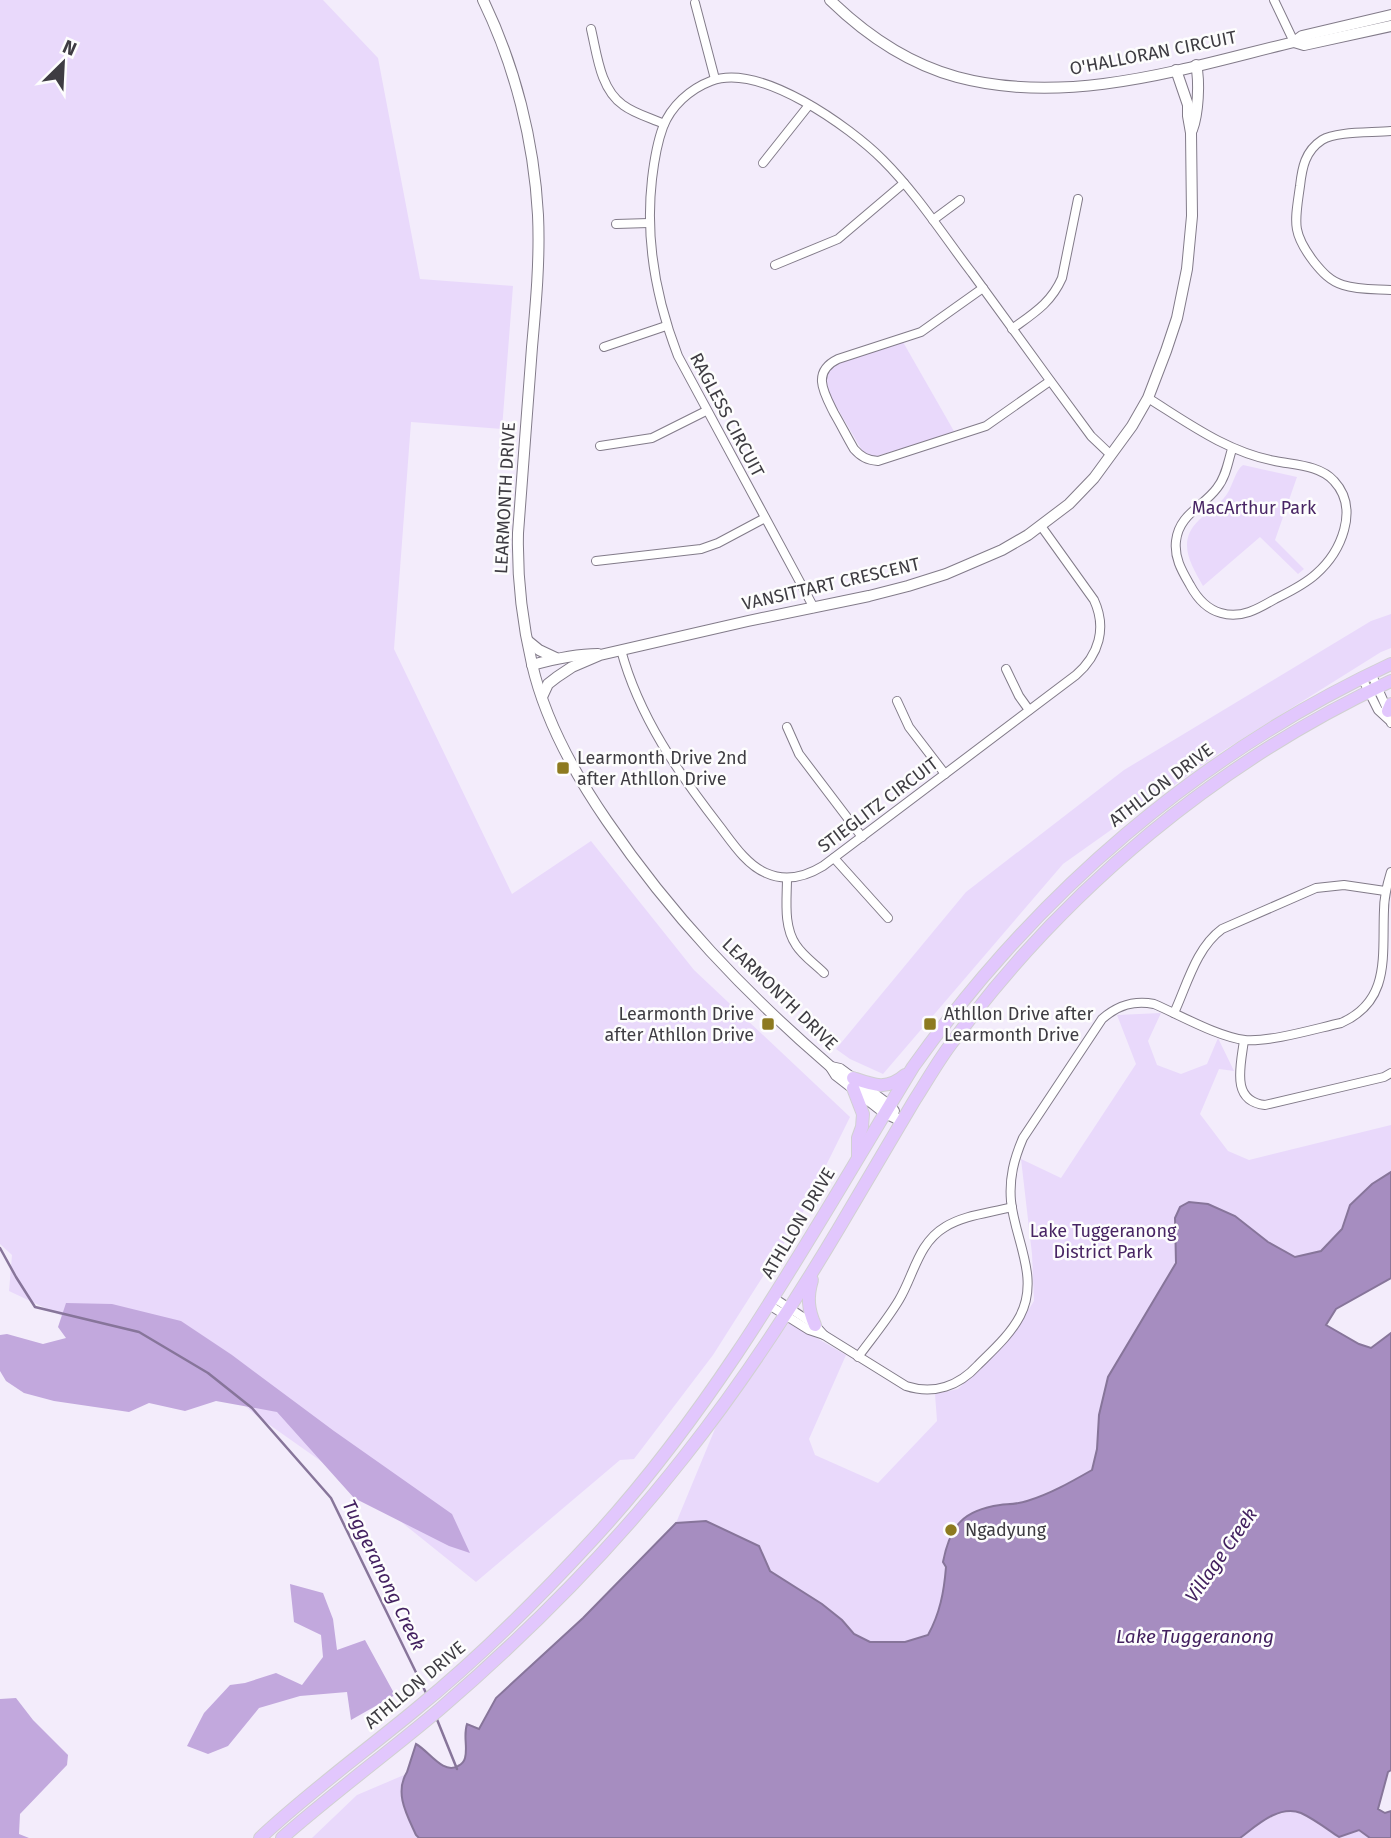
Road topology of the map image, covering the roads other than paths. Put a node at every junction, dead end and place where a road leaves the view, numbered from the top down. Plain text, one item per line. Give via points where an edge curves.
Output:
1 (483, 0) edge
2 (830, 0) edge
3 (1274, 0) edge
4 (695, 3) dead end
5 (1391, 15) edge
6 (1391, 26) edge
7 (591, 30) dead end
8 (1294, 42) junction
9 (1196, 65) junction
10 (1176, 70) junction
11 (715, 79) junction
12 (809, 105) junction
13 (664, 124) junction
14 (1391, 131) edge
15 (1191, 133) junction
16 (762, 163) dead end
17 (904, 183) junction
18 (1078, 199) dead end
19 (960, 200) dead end
20 (933, 220) junction
21 (649, 223) junction
22 (615, 224) dead end
23 (775, 265) dead end
24 (982, 288) junction
25 (1391, 290) edge
26 (666, 326) junction
27 (1012, 329) junction
28 (604, 347) dead end
29 (1050, 380) junction
30 (1147, 398) junction
31 (706, 411) junction
32 (600, 446) dead end
33 (1232, 449) junction
34 (1111, 454) junction
35 (765, 518) junction
36 (1041, 526) junction
37 (597, 561) dead end
38 (814, 608) junction
39 (528, 641) junction
40 (621, 650) junction
41 (600, 654) junction
42 (556, 658) junction
43 (1391, 664) edge
44 (532, 665) junction
45 (1006, 669) dead end
46 (1367, 675) junction
47 (1391, 681) edge
48 (1373, 690) junction
49 (542, 697) junction
50 (897, 701) dead end
51 (1030, 710) junction
52 (1390, 715) edge
53 (787, 727) dead end
54 (945, 774) junction
55 (862, 837) junction
56 (834, 858) junction
57 (1391, 872) edge
58 (787, 878) junction
59 (1385, 891) junction
60 (888, 918) dead end
61 (1387, 950) edge
62 (824, 973) dead end
63 (1174, 1013) junction
64 (1244, 1040) junction
65 (913, 1067) junction
66 (1391, 1073) edge
67 (853, 1083) junction
68 (888, 1109) junction
69 (902, 1121) junction
70 (858, 1157) junction
71 (1012, 1208) junction
72 (816, 1267) junction
73 (772, 1302) junction
74 (788, 1312) junction
75 (815, 1325) junction
76 (824, 1335) junction
77 (858, 1357) junction
78 (260, 1838) edge
79 (282, 1838) edge

1 - 39 street, LEARMONTH DRIVE via 507,59 526,127 538,215 518,540
2 - 10 street, O'HALLORAN CIRCUIT via 891,48 967,79 1062,88
3 - 8 street
4 - 11 street
5 - 8 street, O'HALLORAN CIRCUIT
6 - 8 street, O'HALLORAN CIRCUIT via 1304,45
7 - 13 street via 611,92 624,106
8 - 9 street, O'HALLORAN CIRCUIT
9 - 10 street, O'HALLORAN CIRCUIT
9 - 15 street, VANSITTART CRESCENT via 1199,82
10 - 15 street, VANSITTART CRESCENT via 1188,105
11 - 12 street, RAGLESS CIRCUIT via 755,80
11 - 13 street, RAGLESS CIRCUIT via 686,95
12 - 16 street
12 - 17 street, RAGLESS CIRCUIT via 860,139
13 - 21 street, RAGLESS CIRCUIT via 654,163
14 - 25 street via 1339,134 1313,147 1304,161 1296,230 1303,247 1330,279 1354,288
15 - 30 street, VANSITTART CRESCENT via 1187,270 1167,351
17 - 20 street, RAGLESS CIRCUIT
17 - 23 street via 838,239
18 - 27 street via 1057,289
19 - 20 street
20 - 24 street, RAGLESS CIRCUIT
21 - 22 street
21 - 26 street, RAGLESS CIRCUIT via 654,276
24 - 27 street, RAGLESS CIRCUIT
24 - 29 street via 921,332 838,359 825,370 823,391 854,449 860,456 878,461 972,432
26 - 28 street
26 - 31 street, RAGLESS CIRCUIT
27 - 29 street, RAGLESS CIRCUIT
29 - 34 street, RAGLESS CIRCUIT via 1091,436
30 - 33 street
30 - 34 street, VANSITTART CRESCENT
31 - 32 street via 652,438
31 - 35 street, RAGLESS CIRCUIT
33 - 33 street via 1322,471 1333,478 1347,506 1340,541 1317,574 1257,610 1232,615 1209,608 1196,596 1176,555 1180,525 1218,487
34 - 36 street, VANSITTART CRESCENT via 1069,504
35 - 37 street via 701,549
35 - 38 street, RAGLESS CIRCUIT
36 - 38 street, VANSITTART CRESCENT via 1002,550 946,574
36 - 51 street, STIEGLITZ CIRCUIT via 1094,600 1101,625 1098,645 1083,669
38 - 40 street, VANSITTART CRESCENT
39 - 42 street
39 - 44 street, LEARMONTH DRIVE
40 - 41 street, VANSITTART CRESCENT
40 - 58 street via 639,700 678,769 755,867
41 - 42 street, VANSITTART CRESCENT
41 - 49 street, VANSITTART CRESCENT via 557,677
42 - 44 street, VANSITTART CRESCENT
43 - 46 main road, ATHLLON DRIVE
44 - 49 street, LEARMONTH DRIVE
45 - 51 street
46 - 48 street
46 - 65 main road, ATHLLON DRIVE via 1236,751 1179,790 1098,857 1000,956
47 - 48 main road, ATHLLON DRIVE
48 - 52 street
48 - 69 main road, ATHLLON DRIVE via 1288,736 1217,782 1094,882 983,1002
49 - 67 street, LEARMONTH DRIVE via 588,793 661,895 743,987
50 - 54 street via 909,727
51 - 54 street, STIEGLITZ CIRCUIT
53 - 55 street via 799,754
54 - 55 street, STIEGLITZ CIRCUIT
55 - 56 street, STIEGLITZ CIRCUIT
56 - 58 street, STIEGLITZ CIRCUIT via 811,873
56 - 60 street
57 - 59 street
58 - 62 street via 789,931 795,944
59 - 61 street
59 - 63 street via 1344,885 1317,888 1222,929 1203,949
61 - 64 street via 1380,985 1353,1018 1267,1039
63 - 64 street
63 - 71 street via 1137,1002 1102,1019 1023,1138 1010,1182
64 - 66 street via 1241,1087 1256,1104
65 - 67 main road via 889,1085
65 - 68 main road, ATHLLON DRIVE
67 - 68 street, LEARMONTH DRIVE
67 - 70 main road via 863,1114
68 - 69 street, LEARMONTH DRIVE
68 - 70 main road, ATHLLON DRIVE
69 - 72 main road, ATHLLON DRIVE
70 - 73 main road, ATHLLON DRIVE
71 - 77 street via 958,1221 928,1242 901,1296
71 - 77 street via 1028,1279 1026,1301 1013,1328 973,1370 947,1387 919,1390
72 - 74 main road, ATHLLON DRIVE
72 - 75 main road via 808,1295
73 - 74 street
73 - 78 main road, ATHLLON DRIVE via 635,1492 545,1590 416,1709
74 - 75 street
74 - 76 street via 809,1330
74 - 79 main road, ATHLLON DRIVE via 700,1436 641,1509 551,1605 442,1707
75 - 76 street
76 - 77 street

